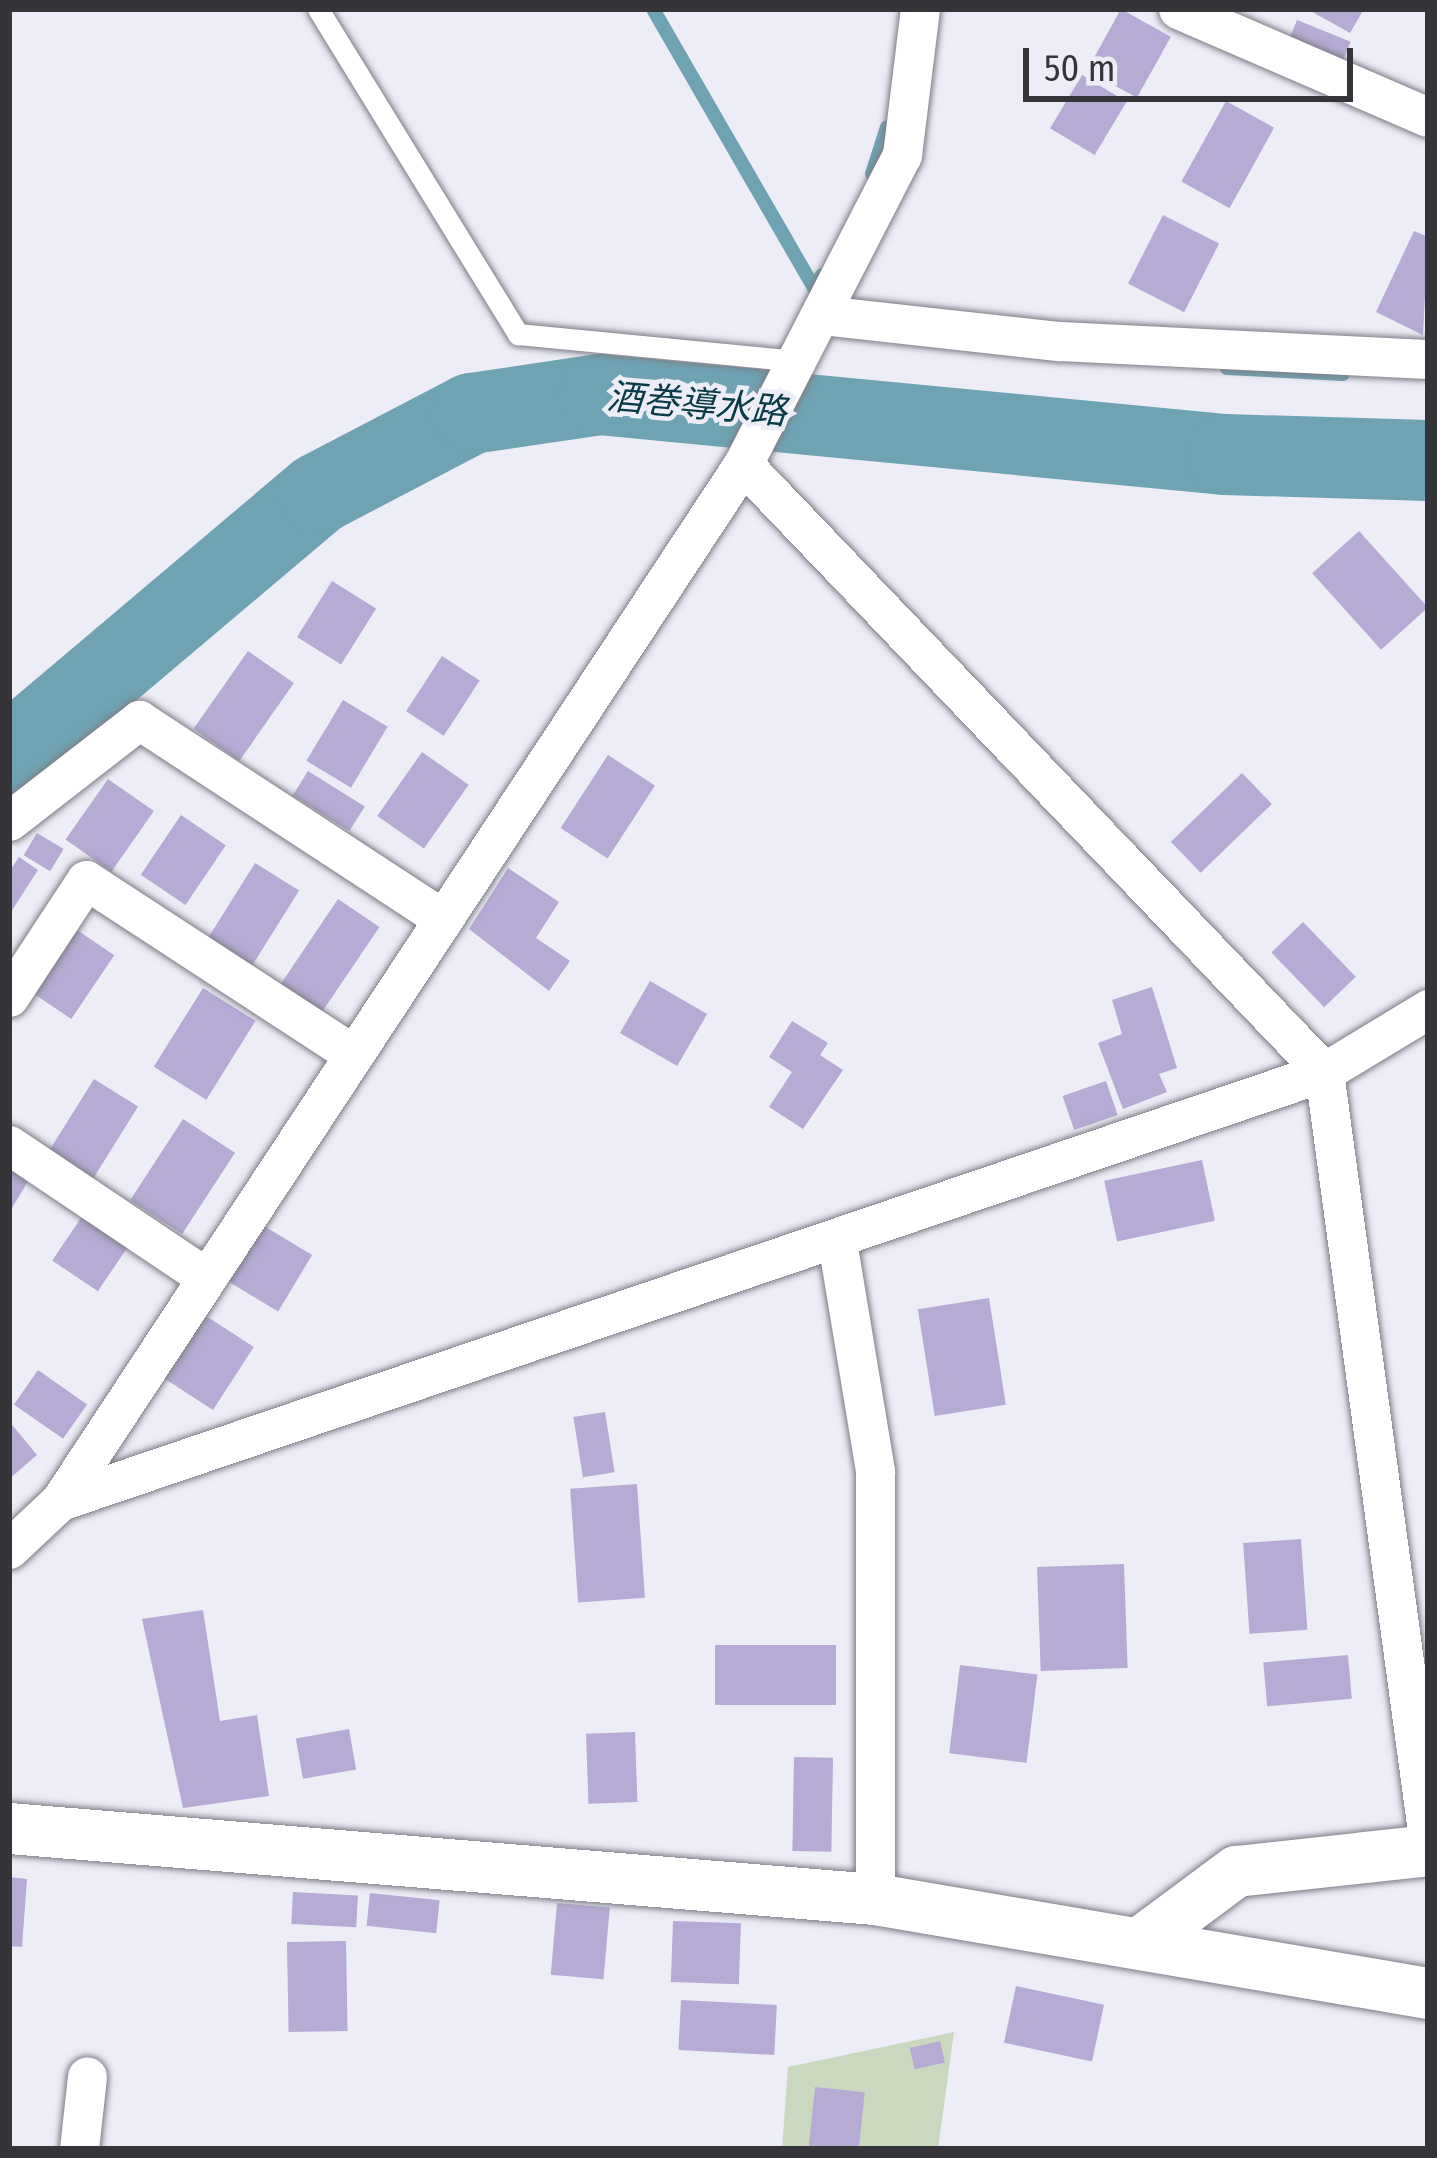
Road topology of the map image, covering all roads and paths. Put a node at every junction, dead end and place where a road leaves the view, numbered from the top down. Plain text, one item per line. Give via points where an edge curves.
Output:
1 (318, 9) edge
2 (920, 9) edge
3 (1178, 9) edge
4 (1428, 117) edge
5 (822, 315) junction
6 (1428, 359) edge
7 (793, 369) junction
8 (748, 454) junction
9 (9, 821) edge
10 (439, 916) junction
11 (9, 997) edge
12 (1428, 1009) edge
13 (352, 1054) junction
14 (1324, 1072) junction
15 (9, 1145) edge
16 (837, 1241) junction
17 (204, 1276) junction
18 (60, 1501) junction
19 (9, 1549) edge
20 (9, 1828) edge
21 (1428, 1838) edge
22 (1428, 1850) edge
23 (874, 1899) junction
24 (1143, 1940) junction
25 (1428, 1993) edge
26 (87, 2076) dead end
27 (79, 2149) edge

1 - 7 lane via 518,334
2 - 5 street via 902,155
3 - 4 street
5 - 6 street via 1309,359
5 - 7 street
7 - 8 street
8 - 10 street
8 - 14 street
9 - 10 street via 139,720
10 - 13 street
11 - 13 street via 86,880
12 - 14 street
13 - 17 street
14 - 16 street
14 - 21 street
15 - 17 street
16 - 18 street
16 - 23 street via 875,1471
17 - 18 street
18 - 19 street
20 - 23 street
22 - 24 street via 1236,1871
23 - 24 street
24 - 25 street
26 - 27 street

